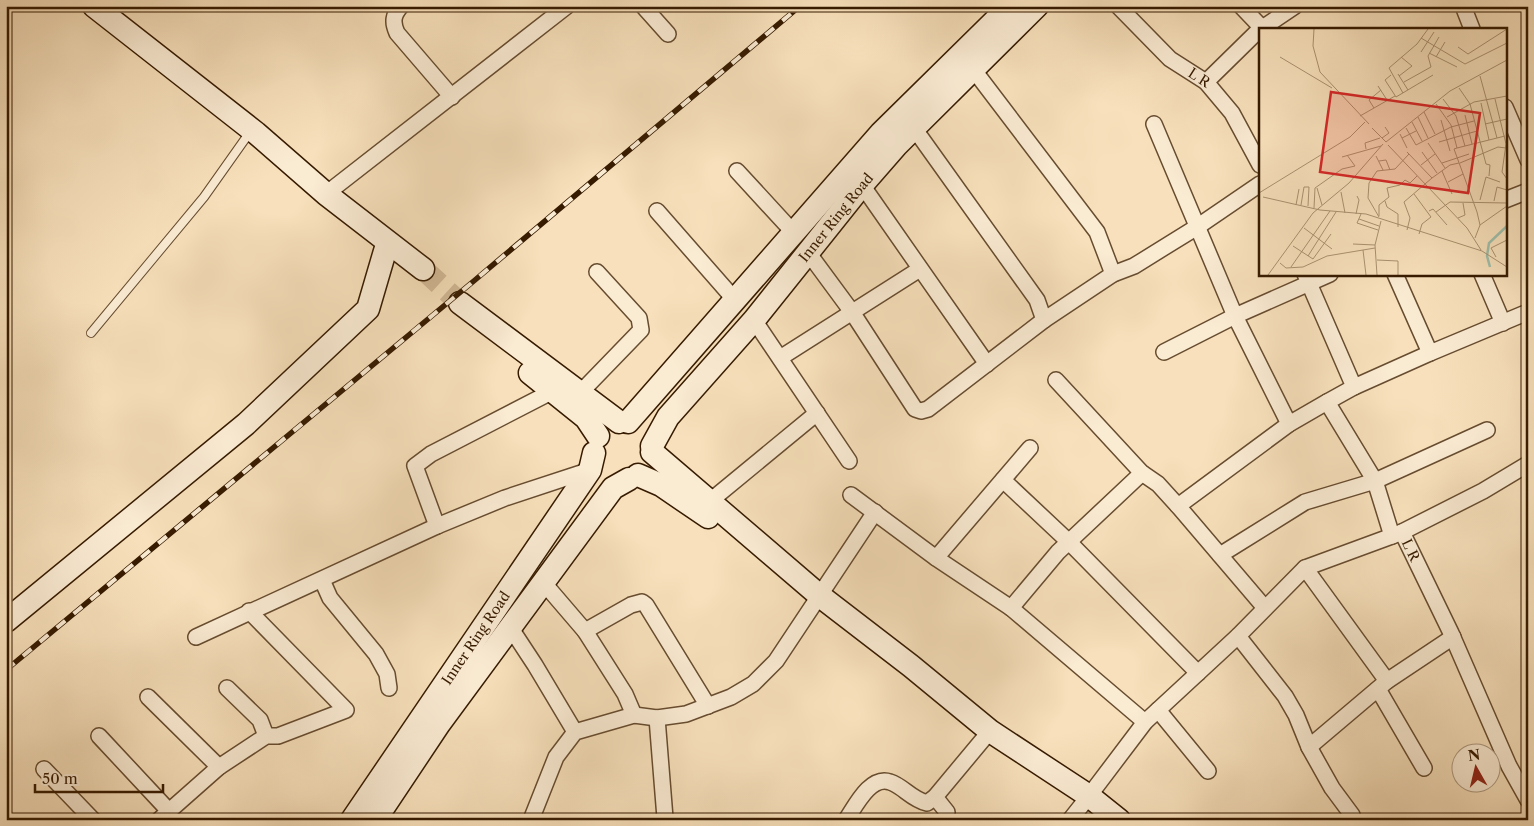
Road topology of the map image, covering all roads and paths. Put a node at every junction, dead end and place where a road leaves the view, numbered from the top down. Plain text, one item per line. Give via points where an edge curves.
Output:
1 (94, 6) edge
2 (401, 6) edge
3 (567, 6) edge
4 (643, 6) edge
5 (1010, 6) edge
6 (1038, 6) edge
7 (1118, 6) edge
8 (1241, 6) edge
9 (1295, 6) edge
10 (1463, 6) edge
11 (1261, 28) edge
12 (1263, 28) edge
13 (1472, 28) edge
14 (1259, 32) edge
15 (668, 34) dead end
16 (973, 69) junction
17 (1206, 82) junction
18 (452, 96) junction
19 (1506, 109) edge
20 (1154, 124) dead end
21 (914, 128) junction
22 (254, 132) junction
23 (1528, 160) edge
24 (1259, 163) edge
25 (737, 172) dead end
26 (862, 185) junction
27 (1259, 185) edge
28 (1528, 191) edge
29 (326, 194) junction
30 (1506, 200) edge
31 (657, 211) dead end
32 (1197, 227) junction
33 (794, 233) junction
34 (385, 251) junction
35 (807, 251) junction
36 (920, 269) junction
37 (597, 272) dead end
38 (1114, 274) junction
39 (1325, 275) edge
40 (1395, 275) edge
41 (1482, 275) edge
42 (1306, 279) edge
43 (735, 300) junction
44 (852, 312) junction
45 (1528, 312) edge
46 (1235, 316) junction
47 (754, 320) junction
48 (1044, 320) junction
49 (1503, 323) junction
50 (91, 333) dead end
51 (1164, 352) dead end
52 (1430, 353) junction
53 (780, 358) junction
54 (986, 364) junction
55 (1056, 380) dead end
56 (1354, 387) junction
57 (553, 391) junction
58 (581, 392) junction
59 (1327, 402) junction
60 (817, 413) junction
61 (624, 422) junction
62 (1289, 424) junction
63 (1487, 430) dead end
64 (1030, 448) dead end
65 (652, 449) junction
66 (594, 453) junction
67 (849, 460) dead end
68 (1528, 464) edge
69 (1142, 473) junction
70 (633, 477) junction
71 (1003, 480) junction
72 (1376, 481) junction
73 (852, 495) dead end
74 (709, 502) junction
75 (1178, 506) junction
76 (875, 512) junction
77 (437, 526) junction
78 (1397, 534) junction
79 (1069, 542) junction
80 (1220, 554) junction
81 (936, 558) junction
82 (1305, 568) junction
83 (322, 580) junction
84 (543, 582) junction
85 (814, 590) junction
86 (1011, 608) junction
87 (1264, 608) junction
88 (249, 611) junction
89 (6, 621) edge
90 (510, 627) junction
91 (585, 631) junction
92 (1238, 636) junction
93 (196, 637) dead end
94 (1453, 638) junction
95 (1198, 673) junction
96 (1383, 685) junction
97 (227, 688) dead end
98 (389, 688) dead end
99 (148, 697) dead end
100 (708, 706) junction
101 (1158, 710) junction
102 (634, 715) junction
103 (657, 718) junction
104 (1145, 722) junction
105 (990, 731) junction
106 (575, 732) junction
107 (99, 736) dead end
108 (266, 736) junction
109 (1309, 747) junction
110 (219, 766) junction
111 (1424, 768) dead end
112 (44, 769) dead end
113 (1208, 771) dead end
114 (1090, 796) junction
115 (934, 797) junction
116 (1528, 800) edge
117 (164, 816) edge
118 (665, 818) dead end
119 (93, 820) edge
120 (352, 820) edge
121 (375, 820) edge
122 (531, 820) edge
123 (846, 820) edge
124 (946, 820) edge
125 (1070, 820) edge
126 (1118, 820) edge
127 (1353, 820) edge

1 - 22 street
2 - 18 street via 393,19 397,33
3 - 18 street
4 - 15 street
5 - 33 street, Inner Ring Road via 881,133
6 - 16 street, Inner Ring Road
7 - 17 street, L R via 1170,59
8 - 11 street
9 - 12 street
10 - 13 street
14 - 17 street
16 - 21 street, Inner Ring Road
16 - 38 street via 1098,232
17 - 24 street, L R via 1232,113
18 - 29 street
19 - 23 street
20 - 32 street
21 - 26 street, Inner Ring Road
21 - 48 street via 1037,300
22 - 29 street
22 - 34 street
22 - 50 lane
25 - 33 street
26 - 35 street, Inner Ring Road
26 - 36 street
27 - 32 street
28 - 30 street
29 - 34 street via 424,278
31 - 43 street
32 - 38 street via 1134,266
32 - 46 street
33 - 43 street, Inner Ring Road
34 - 89 street via 368,310 246,424
35 - 44 street
35 - 47 street, Inner Ring Road
36 - 44 street
36 - 54 street
37 - 58 street via 639,318 641,330
38 - 48 street
39 - 42 street
40 - 52 street
41 - 49 street
42 - 46 street
42 - 56 street
43 - 61 street, Inner Ring Road
44 - 53 street
44 - 54 street via 915,409 928,409
45 - 49 street
46 - 51 street
46 - 62 street
47 - 53 street
47 - 65 street, Inner Ring Road via 668,417
48 - 54 street
49 - 52 street
52 - 56 street
53 - 60 street
55 - 69 street
56 - 59 street
57 - 58 street via 458,309
57 - 66 street via 586,418
57 - 77 street via 431,454 416,466
58 - 61 street via 596,406
59 - 62 street
59 - 72 street, L R
60 - 67 street
60 - 74 street
61 - 65 street via 643,429
61 - 66 street via 603,429
62 - 75 street
63 - 72 street
64 - 71 street
65 - 70 street via 645,469
65 - 74 street
66 - 70 street via 602,470 610,476 619,479
66 - 77 street via 504,498
66 - 120 street, Inner Ring Road
68 - 78 street via 1483,491
69 - 75 street via 1158,484
69 - 79 street
70 - 84 street, Inner Ring Road via 613,488
70 - 85 street via 661,486
71 - 79 street
71 - 81 street
72 - 78 street, L R
72 - 80 street via 1304,502
73 - 76 street
74 - 85 street
75 - 80 street
76 - 81 street
76 - 85 street
77 - 83 street
78 - 82 street
78 - 94 street, L R
79 - 86 street
79 - 95 street
80 - 87 street
81 - 86 street
82 - 87 street
82 - 96 street
83 - 88 street
83 - 98 street via 330,598 376,654 387,674
84 - 90 street, Inner Ring Road
84 - 91 street
85 - 100 street via 776,661 753,684
85 - 105 street
86 - 104 street
87 - 92 street
88 - 93 street
88 - 108 street via 346,710 278,736
90 - 106 street
90 - 121 street, Inner Ring Road via 439,724
91 - 100 street via 631,605 646,604
91 - 102 street via 625,694
92 - 95 street
92 - 109 street via 1285,696
94 - 96 street
94 - 116 street, L R via 1509,766
95 - 101 street
96 - 109 street
96 - 111 street
97 - 108 street via 260,720
99 - 110 street
100 - 103 street via 686,714
101 - 104 street
101 - 113 street
102 - 103 street
102 - 106 street
103 - 118 street
104 - 114 street
105 - 114 street
105 - 115 street
106 - 122 street via 556,757
107 - 117 street
108 - 110 street
109 - 127 street
110 - 117 street
112 - 119 street
114 - 125 street
114 - 126 street
115 - 123 street via 928,803 890,781 873,784
115 - 124 street via 947,812

